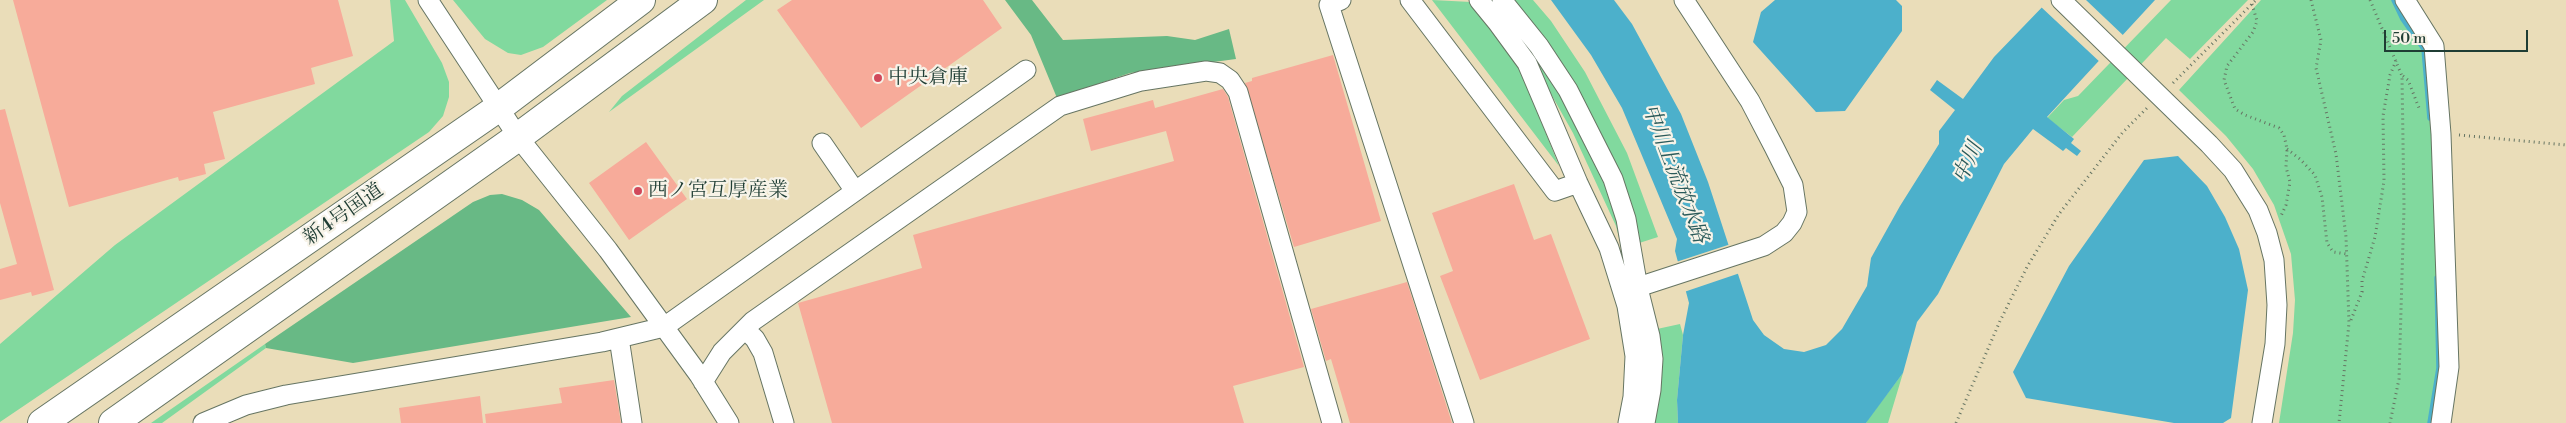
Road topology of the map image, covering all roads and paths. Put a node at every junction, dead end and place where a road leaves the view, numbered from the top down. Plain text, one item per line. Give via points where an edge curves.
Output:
1 (428, 0) edge
2 (641, 0) edge
3 (702, 0) edge
4 (1340, 0) edge
5 (1410, 0) edge
6 (1479, 0) edge
7 (1502, 0) edge
8 (1684, 0) edge
9 (2061, 0) edge
10 (2256, 0) edge
11 (2311, 0) edge
12 (2370, 0) edge
13 (2405, 0) edge
14 (2252, 4) junction
15 (2396, 61) junction
16 (1026, 70) dead end
17 (2160, 96) junction
18 (498, 108) junction
19 (2440, 134) junction
20 (518, 137) junction
21 (822, 143) dead end
22 (2566, 145) edge
23 (2288, 149) junction
24 (1578, 183) junction
25 (855, 191) junction
26 (2277, 223) dead end
27 (2347, 254) junction
28 (1635, 288) junction
29 (2350, 323) junction
30 (664, 327) junction
31 (744, 329) junction
32 (620, 338) junction
33 (704, 382) junction
34 (42, 423) edge
35 (113, 423) edge
36 (203, 423) edge
37 (632, 423) edge
38 (729, 423) edge
39 (784, 423) edge
40 (1332, 423) edge
41 (1464, 423) edge
42 (1628, 423) edge
43 (1645, 423) edge
44 (1956, 423) edge
45 (2262, 423) edge
46 (2339, 423) edge
47 (2390, 423) edge
48 (2441, 423) edge

1 - 18 street
2 - 18 highway, 新4号国道
3 - 20 highway, 新4号国道
4 - 41 street via 1329,5
5 - 24 street via 1555,192
6 - 24 street via 1527,63
7 - 28 street via 1539,46 1568,90 1613,179 1626,219
8 - 28 street via 1750,101 1793,185 1797,212 1784,233 1764,246
9 - 17 street
10 - 14 path
11 - 27 path via 2321,40 2316,68 2336,154
12 - 15 path
13 - 19 street via 2434,46
14 - 17 path
14 - 23 path via 2257,21 2253,32 2227,66 2224,80 2235,109 2279,128
15 - 29 path via 2390,74 2383,116 2384,181 2375,236 2362,292
15 - 47 path via 2402,76 2404,207 2399,379
16 - 25 street
17 - 44 path via 2123,132 2059,214 2000,321
17 - 45 street via 2233,170 2258,210 2267,233 2274,260 2278,305
18 - 20 street
18 - 34 highway, 新4号国道
19 - 22 path
19 - 48 street via 2449,367
20 - 30 street via 608,250
20 - 35 highway, 新4号国道
21 - 25 street
23 - 26 path via 2289,190
23 - 27 path via 2315,175 2322,197 2327,244 2333,252
24 - 28 street via 1609,248
25 - 30 street
27 - 29 path
28 - 42 street via 1633,397
28 - 43 street via 1650,336 1653,359
29 - 46 path
30 - 32 street
30 - 33 street
31 - 33 street via 722,352
31 - 39 street via 763,353
31 - 40 street via 1060,106 1141,81 1206,71 1220,73 1238,92
32 - 36 street via 286,395 246,405
32 - 37 street
33 - 38 street

